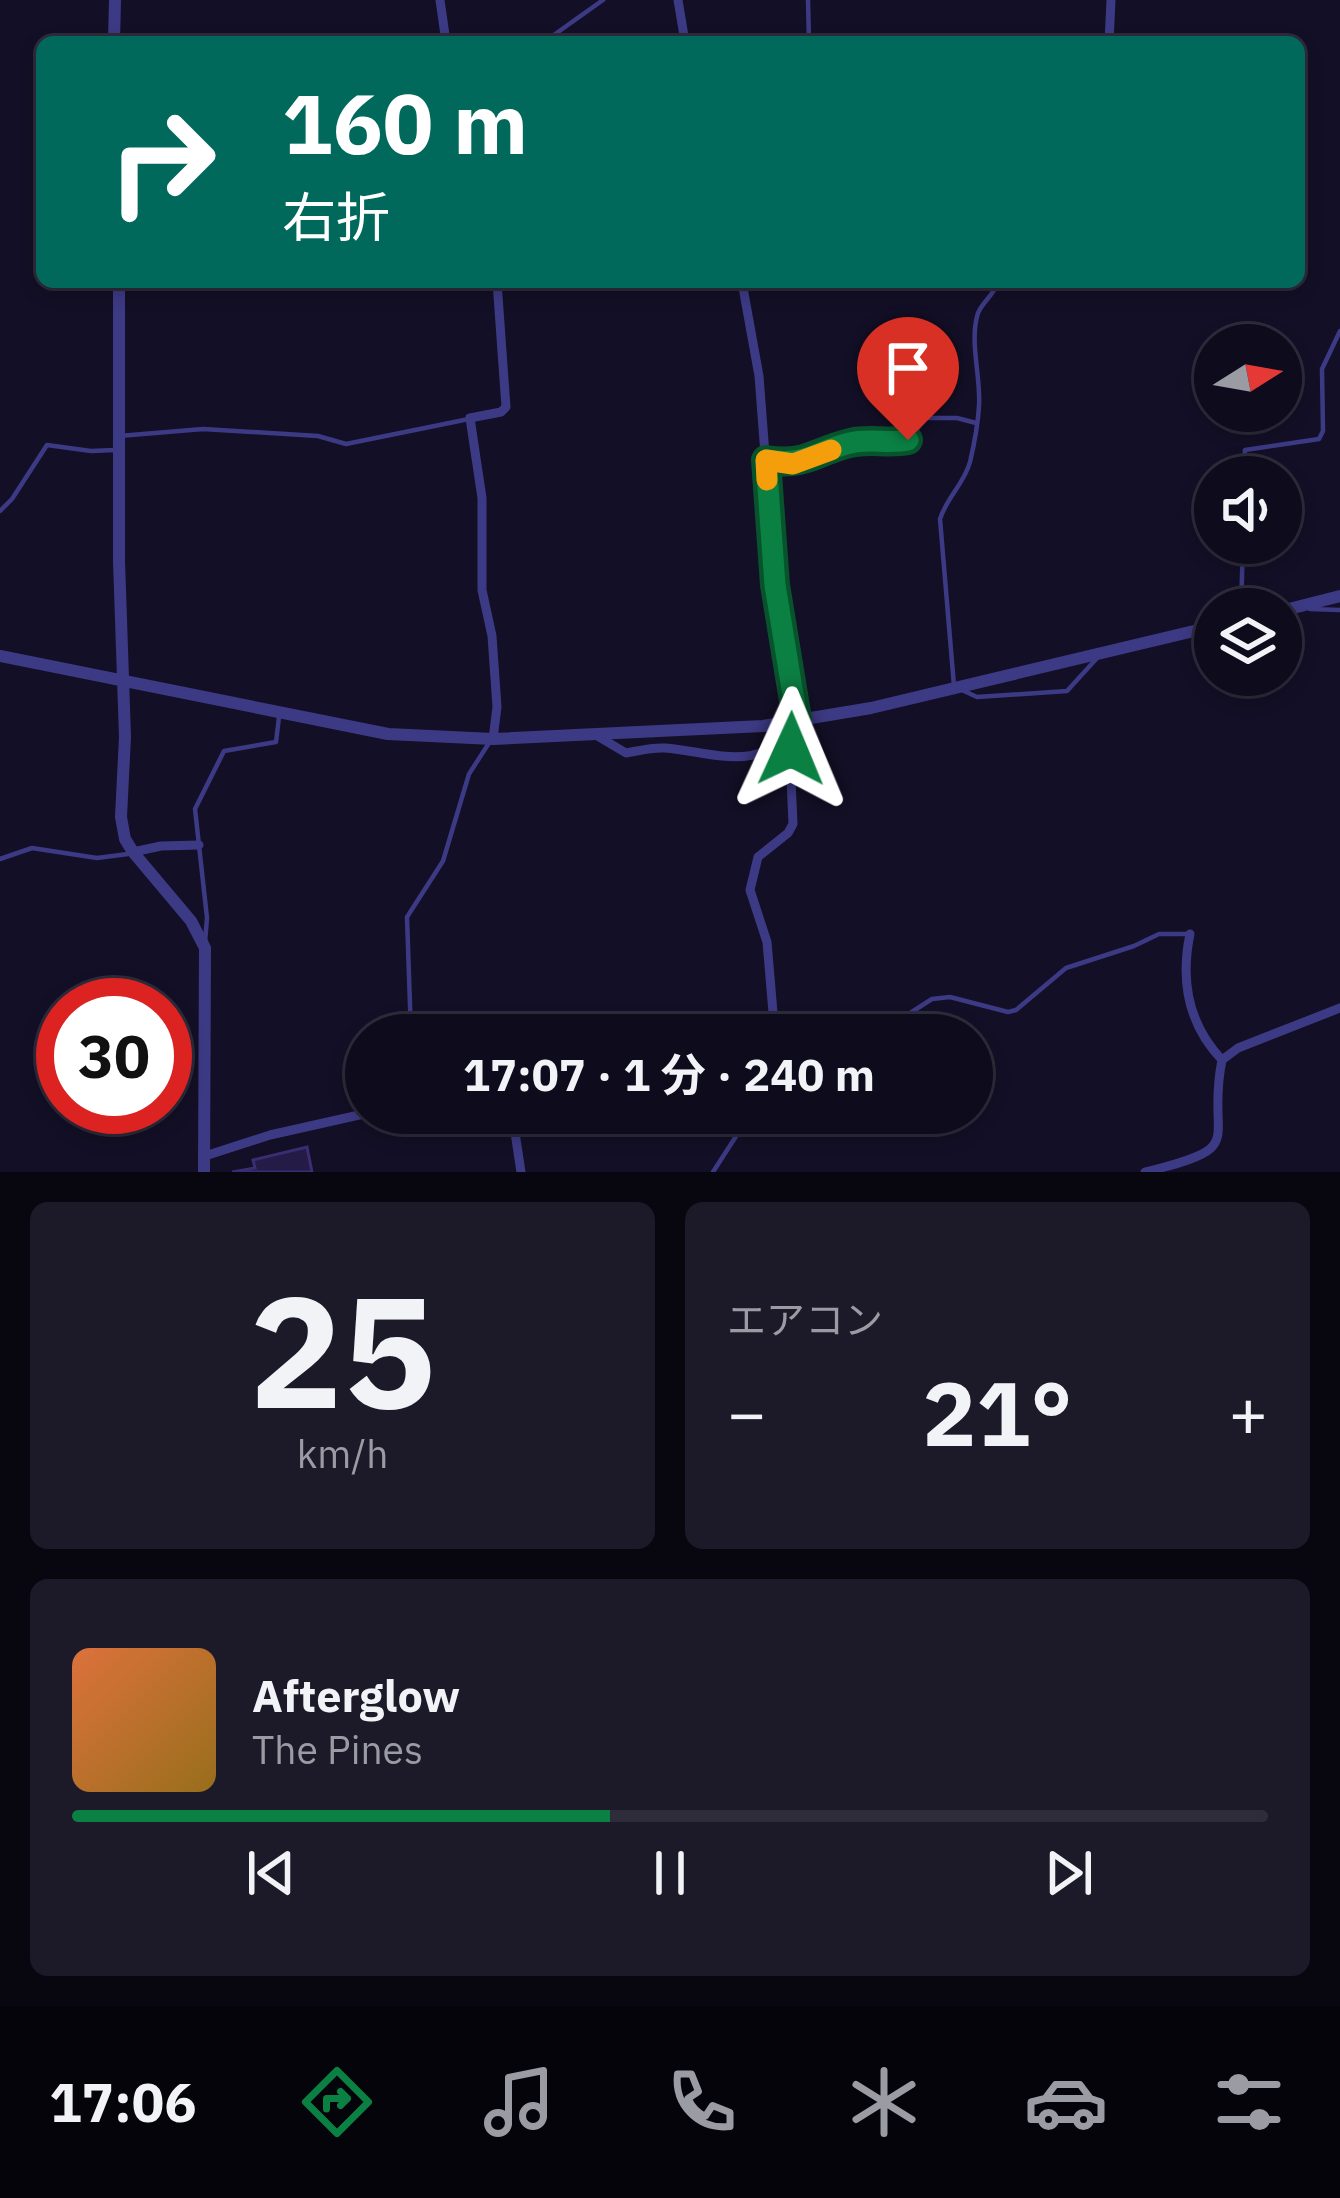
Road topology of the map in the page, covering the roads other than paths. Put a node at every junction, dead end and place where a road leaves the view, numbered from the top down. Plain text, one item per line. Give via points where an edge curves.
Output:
1 (115, 0) edge
2 (440, 0) edge
3 (603, 0) edge
4 (678, 0) edge
5 (808, 0) edge
6 (1111, 0) edge
7 (114, 36) edge
8 (445, 36) edge
9 (552, 36) edge
10 (684, 36) edge
11 (809, 36) edge
12 (1108, 36) edge
13 (119, 288) edge
14 (497, 288) edge
15 (743, 288) edge
16 (996, 288) edge
17 (1340, 331) edge
18 (470, 418) junction
19 (976, 423) junction
20 (119, 443) junction
21 (1245, 456) edge
22 (766, 460) junction
23 (0, 511) edge
24 (1340, 596) edge
25 (1302, 605) edge
26 (1302, 609) edge
27 (1340, 610) edge
28 (1194, 631) edge
29 (1102, 653) junction
30 (0, 656) edge
31 (123, 681) junction
32 (955, 687) junction
33 (279, 715) junction
34 (797, 719) junction
35 (789, 733) junction
36 (594, 734) junction
37 (493, 739) junction
38 (199, 845) junction
39 (134, 852) junction
40 (0, 860) edge
41 (1190, 934) joint
42 (205, 948) junction
43 (1340, 1008) edge
44 (410, 1014) edge
45 (773, 1014) edge
46 (909, 1014) edge
47 (1222, 1060) junction
48 (345, 1118) edge
49 (515, 1134) edge
50 (737, 1134) edge
51 (205, 1156) junction
52 (204, 1172) edge
53 (521, 1172) edge
54 (712, 1172) edge
55 (1144, 1172) edge

1 - 7 street
2 - 8 street
3 - 9 lane
4 - 10 street
5 - 11 lane
6 - 12 street
13 - 20 street
14 - 18 street via 506,407
15 - 22 street
16 - 19 lane via 976,324
17 - 21 lane via 1322,369 1319,439
18 - 20 lane via 346,444 202,429
18 - 37 street via 492,636
19 - 22 lane via 926,418 908,440 852,442 793,464
19 - 32 lane via 964,478 940,519
20 - 23 lane via 91,451 47,445
20 - 31 street
22 - 34 street
24 - 25 street
26 - 27 lane
28 - 29 street
29 - 32 street
29 - 32 lane via 1067,691 977,697
30 - 31 street
31 - 33 street
31 - 39 street via 121,817
32 - 34 street
33 - 37 street via 388,734
33 - 38 lane via 276,742 224,751 195,808
34 - 35 street
34 - 36 street
35 - 36 street via 757,756 711,758 662,747 626,753
35 - 45 street via 793,824 758,857 750,890 767,942
36 - 37 street
37 - 44 lane via 469,773 443,861 407,917
38 - 39 street
38 - 42 lane
39 - 40 lane via 115,859 32,848
39 - 42 street
41 - 46 lane via 1159,934 1066,968 1016,1010 950,997
41 - 47 street via 1190,1013
42 - 51 street
43 - 47 street
47 - 55 street via 1220,1129 1211,1149
48 - 51 street
49 - 53 street
50 - 54 lane
51 - 52 street

